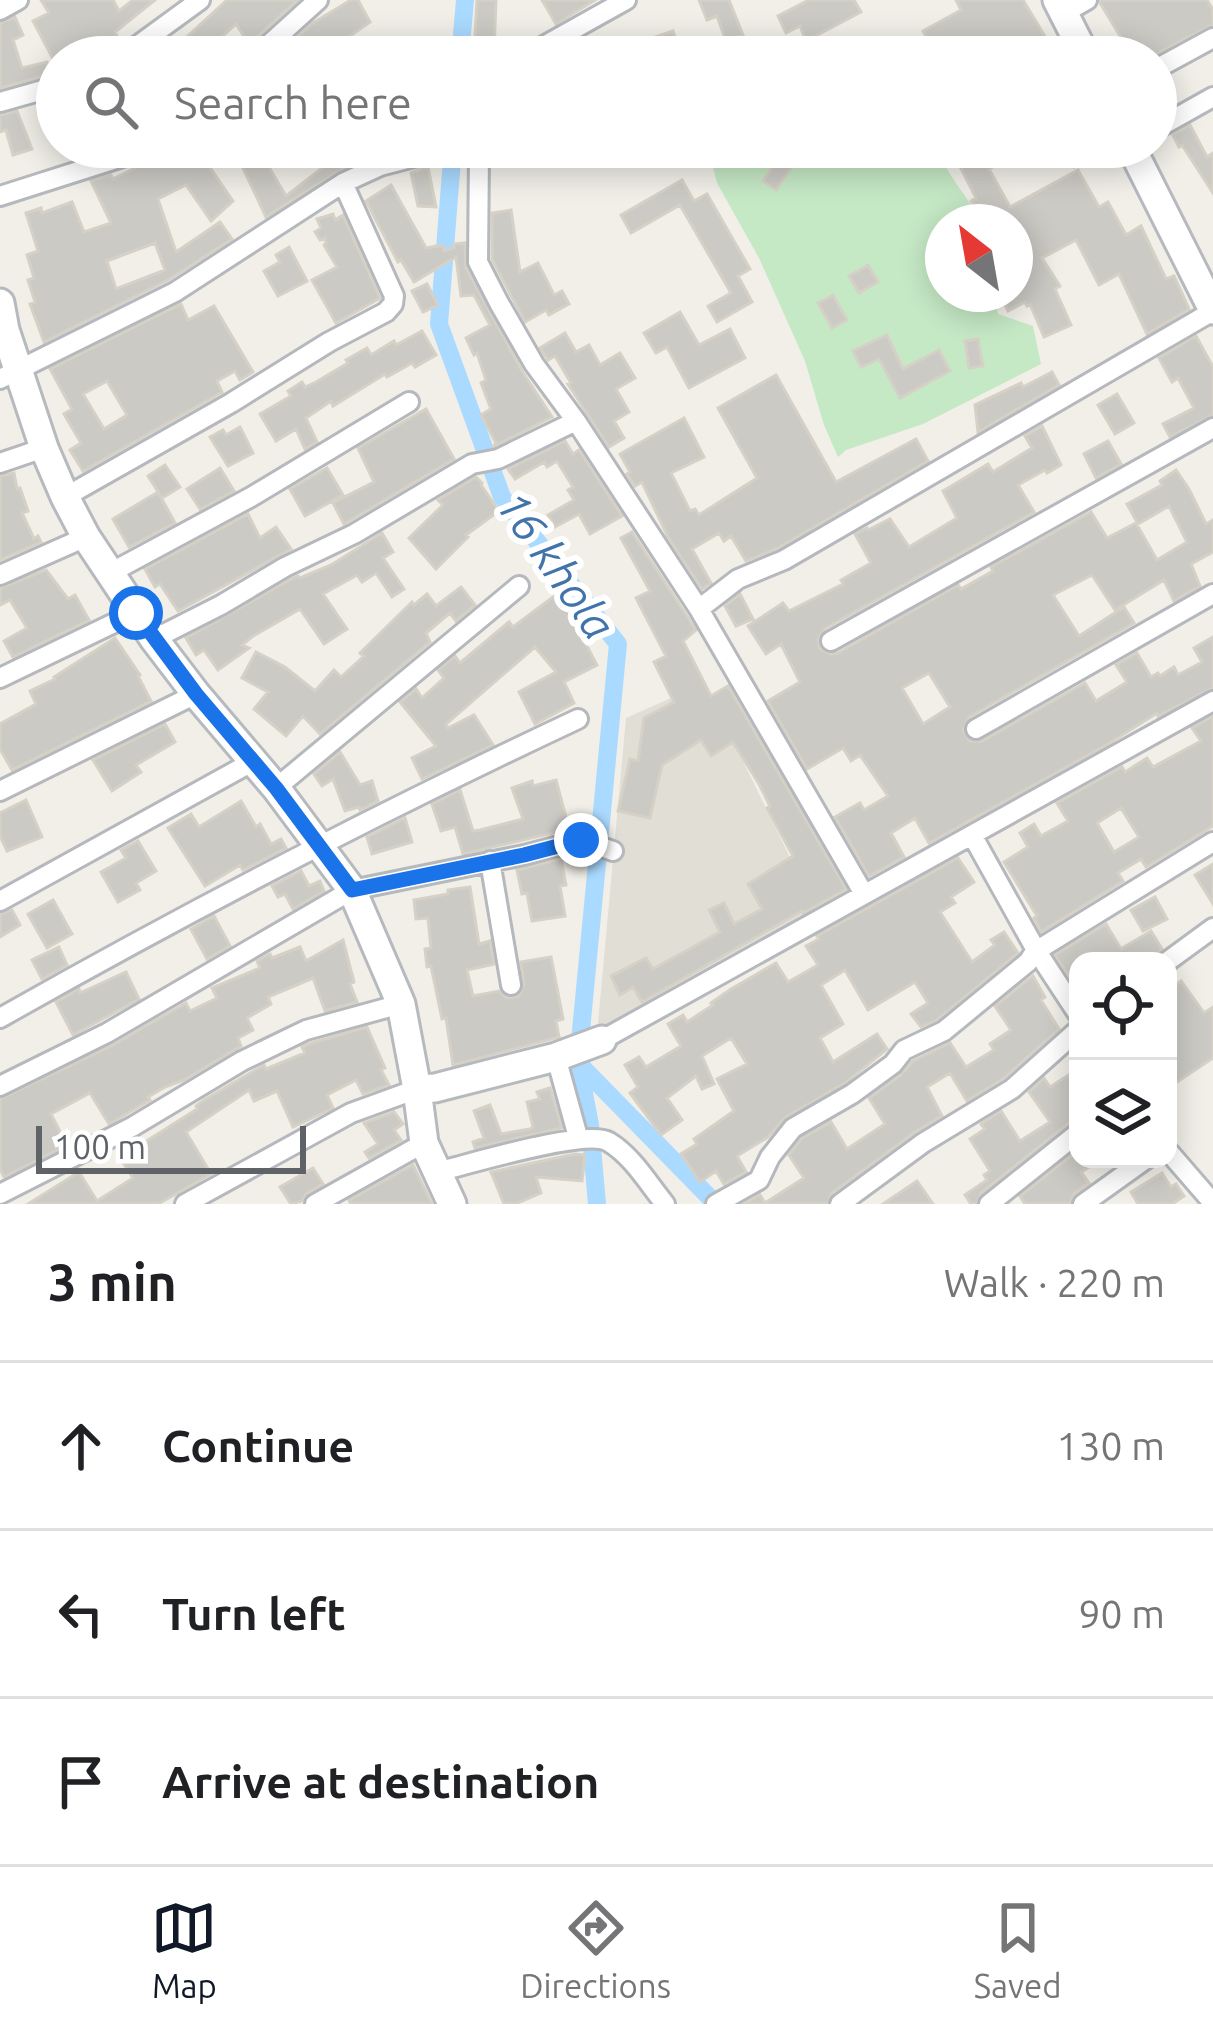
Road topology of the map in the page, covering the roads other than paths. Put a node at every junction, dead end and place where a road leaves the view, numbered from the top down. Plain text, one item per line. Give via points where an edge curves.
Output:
1 (18, 0) edge
2 (200, 0) edge
3 (318, 0) edge
4 (626, 0) edge
5 (1069, 4) edge
6 (0, 10) edge
7 (151, 36) edge
8 (278, 36) edge
9 (562, 36) edge
10 (1079, 36) edge
11 (1213, 38) edge
12 (1177, 58) edge
13 (36, 92) edge
14 (1213, 97) edge
15 (0, 102) edge
16 (1177, 117) edge
17 (82, 168) edge
18 (376, 168) edge
19 (473, 168) edge
20 (1144, 168) edge
21 (343, 183) junction
22 (0, 196) edge
23 (1204, 267) edge
24 (0, 304) edge
25 (1213, 310) edge
26 (10, 375) edge
27 (409, 402) dead end
28 (576, 422) junction
29 (1213, 428) edge
30 (44, 448) junction
31 (0, 463) edge
32 (64, 497) junction
33 (86, 537) junction
34 (110, 573) junction
35 (0, 575) edge
36 (519, 586) dead end
37 (1213, 594) edge
38 (699, 610) junction
39 (136, 613) junction
40 (154, 639) junction
41 (832, 641) dead end
42 (0, 678) edge
43 (196, 694) junction
44 (1213, 701) edge
45 (578, 719) dead end
46 (976, 729) dead end
47 (252, 762) junction
48 (276, 788) junction
49 (0, 791) edge
50 (972, 835) junction
51 (1213, 842) edge
52 (319, 846) junction
53 (613, 851) dead end
54 (490, 861) junction
55 (352, 890) junction
56 (864, 894) junction
57 (0, 901) edge
58 (1213, 928) edge
59 (1036, 950) junction
60 (1177, 955) edge
61 (511, 985) dead end
62 (1069, 1000) edge
63 (401, 1004) junction
64 (0, 1018) edge
65 (1069, 1038) edge
66 (602, 1040) joint
67 (562, 1056) junction
68 (0, 1086) edge
69 (417, 1089) junction
70 (578, 1137) junction
71 (1069, 1140) edge
72 (424, 1143) junction
73 (1177, 1161) edge
74 (1134, 1168) edge
75 (436, 1172) junction
76 (0, 1194) edge
77 (1213, 1203) edge
78 (185, 1204) edge
79 (315, 1204) edge
80 (452, 1204) edge
81 (665, 1204) edge
82 (716, 1204) edge
83 (840, 1204) edge
84 (989, 1204) edge
85 (1084, 1204) edge

1 - 6 street
2 - 7 street
3 - 8 street
4 - 9 street
5 - 10 street
11 - 12 street
13 - 15 street
14 - 16 street
17 - 22 street
18 - 21 street
19 - 28 street via 478,262
20 - 23 street
21 - 26 street via 176,292
21 - 32 street via 394,296 386,312
23 - 25 street
24 - 26 street
25 - 38 street via 784,560 738,579
26 - 30 street
27 - 34 street
28 - 38 street
28 - 40 street via 472,464
29 - 41 street
30 - 31 street
30 - 32 street
32 - 33 street
33 - 34 street
33 - 35 street
34 - 39 street
36 - 48 street
37 - 46 street
38 - 56 street
39 - 40 street
39 - 42 street
40 - 43 street
43 - 47 street
43 - 49 street
44 - 50 street
45 - 52 street
47 - 48 street
47 - 57 street
48 - 52 street
50 - 56 street
50 - 59 street
51 - 59 street
52 - 55 street
52 - 64 street
53 - 54 street via 581,840
54 - 55 street
54 - 61 street
55 - 63 street
55 - 68 street via 107,1034
56 - 66 street
58 - 60 street
59 - 62 street
59 - 82 street via 944,1031 793,1128 759,1180
63 - 69 street
63 - 76 street via 306,1030
65 - 83 street via 1012,1089
66 - 67 street
67 - 69 street
67 - 70 street
69 - 72 street
69 - 78 street via 351,1113
70 - 75 street
70 - 81 street via 605,1139
71 - 84 street
72 - 75 street
72 - 79 street
73 - 77 street
74 - 85 street
75 - 80 street

